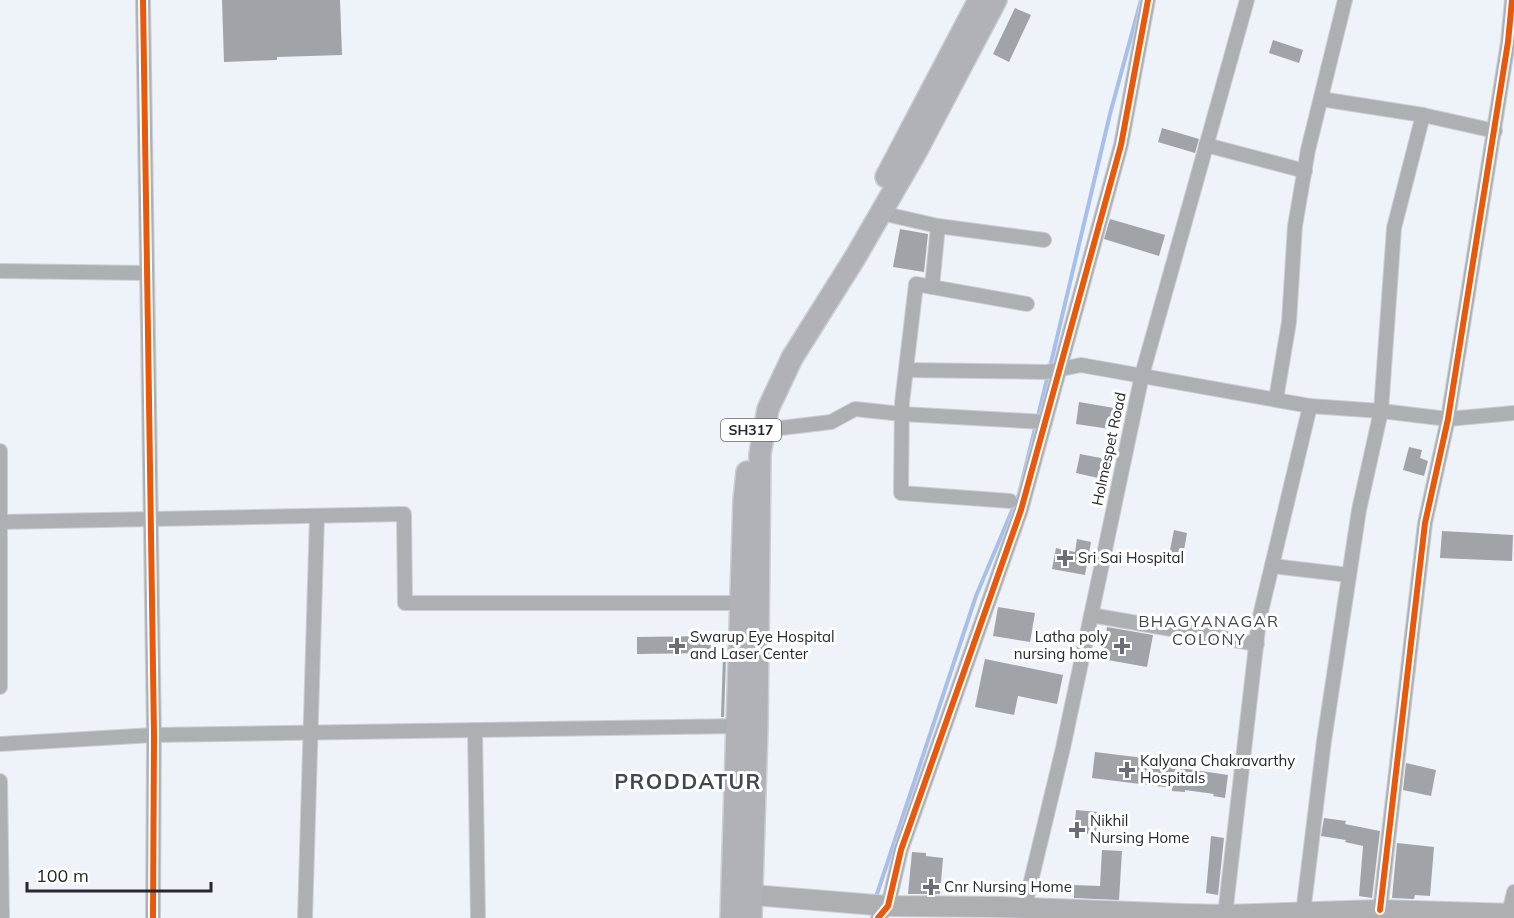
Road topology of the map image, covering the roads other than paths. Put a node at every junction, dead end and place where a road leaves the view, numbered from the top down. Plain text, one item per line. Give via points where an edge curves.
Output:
1 (143, 0) edge
2 (979, 0) edge
3 (996, 0) edge
4 (1148, 0) edge
5 (1246, 0) edge
6 (1345, 0) edge
7 (1512, 0) edge
8 (1507, 96) edge
9 (1321, 99) junction
10 (1423, 115) junction
11 (1494, 131) junction
12 (1206, 145) junction
13 (1305, 171) junction
14 (880, 213) junction
15 (938, 226) junction
16 (1044, 240) dead end
17 (0, 271) edge
18 (147, 273) junction
19 (932, 287) junction
20 (1027, 304) dead end
21 (1059, 369) junction
22 (906, 370) junction
23 (1142, 375) junction
24 (1276, 399) junction
25 (1310, 406) junction
26 (1381, 411) junction
27 (1514, 413) edge
28 (902, 414) junction
29 (1448, 419) junction
30 (1045, 422) junction
31 (764, 430) junction
32 (0, 451) edge
33 (1010, 501) dead end
34 (317, 516) junction
35 (151, 519) junction
36 (1, 522) edge
37 (1272, 566) junction
38 (1349, 575) junction
39 (749, 603) junction
40 (1090, 615) junction
41 (1257, 644) junction
42 (0, 687) edge
43 (746, 726) junction
44 (475, 730) junction
45 (310, 733) junction
46 (154, 735) junction
47 (0, 744) edge
48 (0, 781) edge
49 (1514, 892) edge
50 (752, 895) junction
51 (1024, 909) junction
52 (1380, 910) junction
53 (883, 912) edge
54 (1000, 913) edge
55 (1303, 913) junction
56 (1512, 913) edge
57 (1225, 915) junction
58 (1449, 915) edge
59 (1183, 916) edge
60 (2, 918) edge
61 (153, 918) edge
62 (305, 918) edge
63 (478, 918) edge
64 (731, 918) edge
65 (751, 918) edge

1 - 18 street
2 - 39 main road, SH317 via 880,188 754,404 744,500
3 - 14 main road, SH317
4 - 21 street via 1122,145
5 - 12 street, Holmespet Road
6 - 9 street
7 - 8 street
8 - 11 street
9 - 10 street
9 - 13 street
10 - 11 street
10 - 26 street via 1394,228
11 - 29 street
12 - 13 street
12 - 23 street, Holmespet Road
13 - 24 street via 1295,226 1289,322
14 - 15 street
14 - 31 main road, SH317 via 792,358 768,409
15 - 16 street
15 - 19 street
17 - 18 street
18 - 35 street
19 - 20 street
19 - 22 street via 916,284
21 - 22 street
21 - 23 street via 1081,365
21 - 30 street
22 - 28 street
23 - 24 street
23 - 40 street, Holmespet Road
24 - 25 street
25 - 26 street
25 - 37 street
26 - 29 street
26 - 38 street
27 - 29 street
28 - 30 street
28 - 31 street via 855,409 831,422
28 - 33 street via 901,493
29 - 52 street via 1425,523
30 - 53 street via 1021,510 901,850
31 - 39 main road, SH317
32 - 36 street
34 - 35 street
34 - 39 street via 404,514 405,603
34 - 45 street
35 - 36 street
35 - 46 street
36 - 42 street
37 - 38 street
37 - 41 street
38 - 55 street
39 - 43 main road, SH317
40 - 41 street
40 - 51 street, Holmespet Road
41 - 57 street
43 - 44 street
43 - 50 main road, SH317
43 - 64 main road, SH317
44 - 45 street
44 - 63 street
45 - 46 street
45 - 62 street
46 - 47 street
46 - 61 street
48 - 60 street
49 - 56 street
50 - 53 main road
50 - 65 main road, SH317
51 - 54 main road
51 - 59 main road
52 - 55 main road
52 - 58 main road
53 - 54 main road
55 - 57 main road
56 - 58 main road
57 - 59 main road

